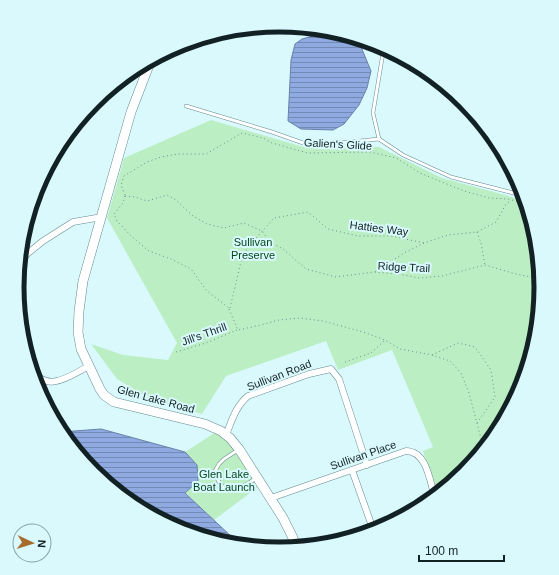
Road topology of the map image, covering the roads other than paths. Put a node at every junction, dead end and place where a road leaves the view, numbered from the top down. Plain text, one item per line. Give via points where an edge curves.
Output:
1 (383, 54) edge
2 (148, 69) edge
3 (186, 106) dead end
4 (379, 139) junction
5 (517, 194) edge
6 (102, 217) junction
7 (26, 255) edge
8 (89, 366) junction
9 (41, 378) edge
10 (226, 435) junction
11 (239, 449) junction
12 (367, 465) junction
13 (352, 470) junction
14 (257, 478) junction
15 (433, 491) edge
16 (271, 498) junction
17 (372, 526) edge
18 (294, 542) edge

1 - 4 lane via 373,114
2 - 6 street, Glen Lake Road via 131,112
3 - 4 lane via 304,143 329,144
4 - 5 lane via 403,155 451,176
6 - 7 street via 73,222
6 - 8 street, Glen Lake Road via 83,281 79,311 78,332 81,349
8 - 9 street via 58,382 52,383
8 - 10 street, Glen Lake Road via 100,390 114,402 205,424 221,430
10 - 11 street, Glen Lake Road
10 - 12 street, Sullivan Road via 241,402 248,396 330,369 339,379
11 - 14 street, Glen Lake Road
11 - 14 lane via 219,464 215,471 218,482 230,491
12 - 13 street, Sullivan Place
12 - 15 street, Sullivan Place via 411,451 421,458
13 - 16 street, Sullivan Place
13 - 17 street
14 - 16 street, Glen Lake Road
16 - 18 street, Glen Lake Road

